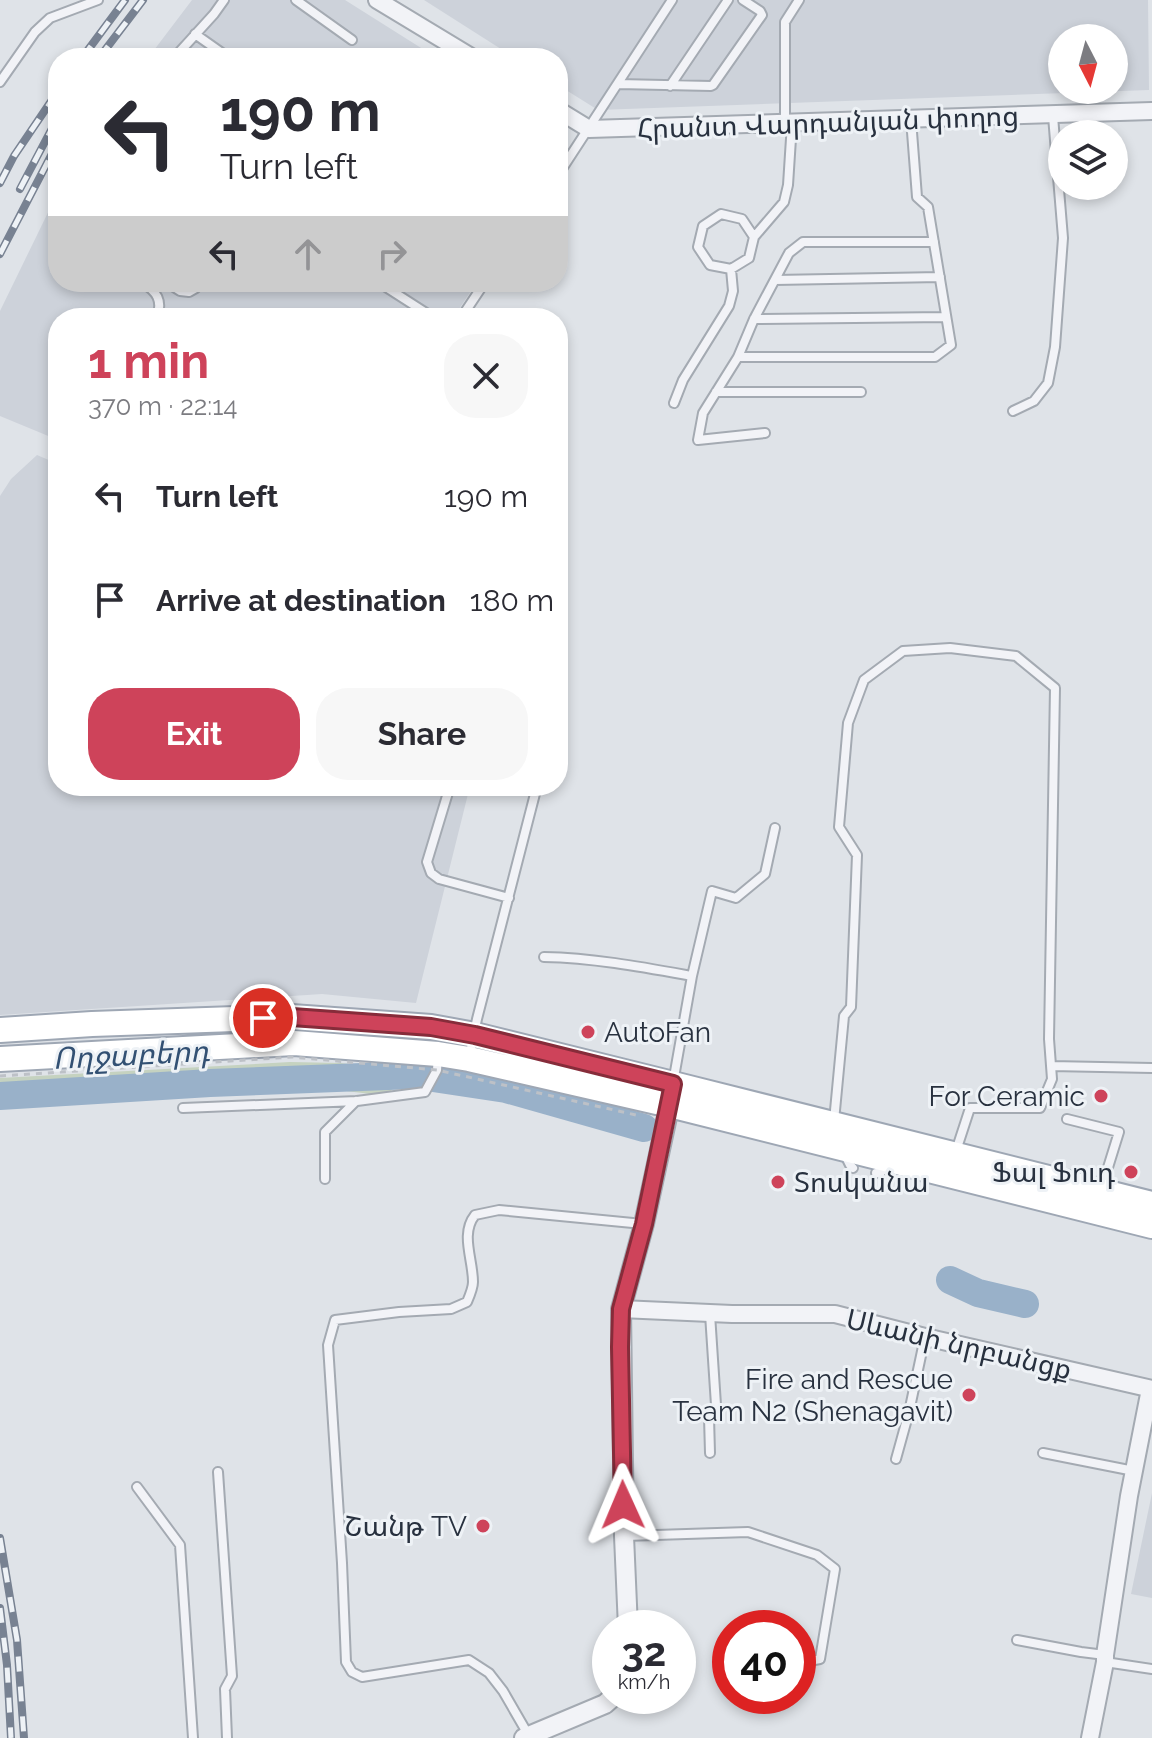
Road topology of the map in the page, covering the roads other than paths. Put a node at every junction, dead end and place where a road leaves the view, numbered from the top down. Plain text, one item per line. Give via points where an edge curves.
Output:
1 (98, 0) edge
2 (224, 0) edge
3 (296, 0) edge
4 (377, 0) edge
5 (672, 0) edge
6 (728, 0) edge
7 (743, 0) edge
8 (799, 0) edge
9 (77, 4) edge
10 (195, 34) junction
11 (352, 40) dead end
12 (183, 48) edge
13 (215, 48) edge
14 (456, 48) edge
15 (0, 82) edge
16 (618, 84) junction
17 (670, 86) junction
18 (1152, 111) edge
19 (568, 116) edge
20 (1053, 116) junction
21 (911, 119) junction
22 (788, 122) junction
23 (589, 129) junction
24 (568, 160) edge
25 (754, 237) junction
26 (934, 242) junction
27 (731, 269) junction
28 (940, 277) junction
29 (775, 280) junction
30 (394, 292) edge
31 (418, 308) edge
32 (946, 317) junction
33 (754, 319) junction
34 (738, 357) junction
35 (716, 392) junction
36 (861, 392) dead end
37 (674, 403) dead end
38 (1013, 411) dead end
39 (765, 433) dead end
40 (447, 796) edge
41 (534, 796) edge
42 (775, 828) dead end
43 (509, 898) junction
44 (544, 957) dead end
45 (692, 976) junction
46 (0, 1030) edge
47 (472, 1047) junction
48 (0, 1059) edge
49 (437, 1066) junction
50 (1051, 1066) junction
51 (1152, 1068) edge
52 (672, 1094) junction
53 (357, 1101) junction
54 (183, 1108) dead end
55 (1067, 1119) dead end
56 (834, 1124) junction
57 (955, 1155) junction
58 (325, 1179) dead end
59 (1101, 1191) junction
60 (1152, 1204) edge
61 (644, 1224) junction
62 (1152, 1226) edge
63 (621, 1309) junction
64 (710, 1313) junction
65 (925, 1337) junction
66 (1151, 1389) edge
67 (710, 1453) dead end
68 (1043, 1453) dead end
69 (896, 1459) dead end
70 (1134, 1471) junction
71 (218, 1472) dead end
72 (137, 1487) dead end
73 (624, 1536) junction
74 (627, 1610) edge
75 (1017, 1640) dead end
76 (1105, 1659) junction
77 (816, 1660) edge
78 (1152, 1669) edge
79 (592, 1710) edge
80 (527, 1737) edge
81 (193, 1738) edge
82 (227, 1738) edge
83 (1090, 1738) edge

1 - 9 lane
2 - 10 lane
3 - 11 lane
4 - 14 street
5 - 16 lane
6 - 17 lane
7 - 17 lane via 762,15 713,85
8 - 22 lane via 785,22
9 - 15 lane via 35,32
10 - 12 lane
10 - 13 lane
16 - 17 lane
16 - 23 lane
18 - 20 street, Հրանտ Վարդանյան փողոց
19 - 23 street
20 - 21 street, Հրանտ Վարդանյան փողոց
20 - 38 lane via 1063,238 1055,347 1048,383 1034,401
21 - 22 street, Հրանտ Վարդանյան փողոց
21 - 26 lane via 917,197 928,207
22 - 23 street, Հրանտ Վարդանյան փողոց
22 - 25 lane via 784,202
23 - 24 lane
25 - 27 lane via 749,258
25 - 27 lane via 742,219 721,214 703,226 698,247 710,265
26 - 28 lane
26 - 29 lane via 803,242 789,253
27 - 37 lane via 729,306
28 - 29 lane
28 - 32 lane
29 - 33 lane
30 - 31 lane
32 - 33 lane
32 - 34 lane via 951,345 935,357
33 - 34 lane
34 - 35 lane
35 - 36 lane
35 - 39 lane via 703,413 698,440
40 - 43 lane via 427,862 431,873
41 - 43 lane
42 - 45 lane via 765,874 736,898 712,891
43 - 47 lane
44 - 45 lane
45 - 52 lane
46 - 47 main road via 292,1017 431,1027
47 - 49 main road
47 - 52 main road
48 - 49 main road via 294,1043
49 - 53 lane via 425,1092
50 - 51 lane
50 - 56 lane via 1055,688 1016,656 950,648 903,651 864,680 848,723 839,827 857,855 851,1007 844,1016
50 - 57 lane via 1052,1079 1040,1108 970,1108
52 - 56 main road
52 - 61 street
52 - 62 main road via 848,1158
53 - 54 lane
53 - 58 lane via 325,1132
55 - 59 lane via 1119,1132
56 - 57 main road
57 - 59 main road
59 - 60 main road
61 - 63 street
61 - 80 lane via 499,1210 475,1215 467,1235 473,1285 467,1302 451,1309 335,1320 328,1345 346,1662 362,1677 469,1660 503,1691
63 - 64 street, Սևանի նրբանցք
63 - 73 street
64 - 65 street, Սևանի նրբանցք via 835,1314
64 - 67 lane via 716,1405 709,1417
65 - 66 street, Սևանի նրբանցք
65 - 69 lane
66 - 70 street
68 - 70 lane
70 - 76 street
71 - 82 lane via 232,1676 225,1689
72 - 81 lane via 180,1545
73 - 74 street
73 - 77 lane via 748,1532 817,1555 835,1569
75 - 76 lane
76 - 78 lane
76 - 83 street
79 - 80 street

